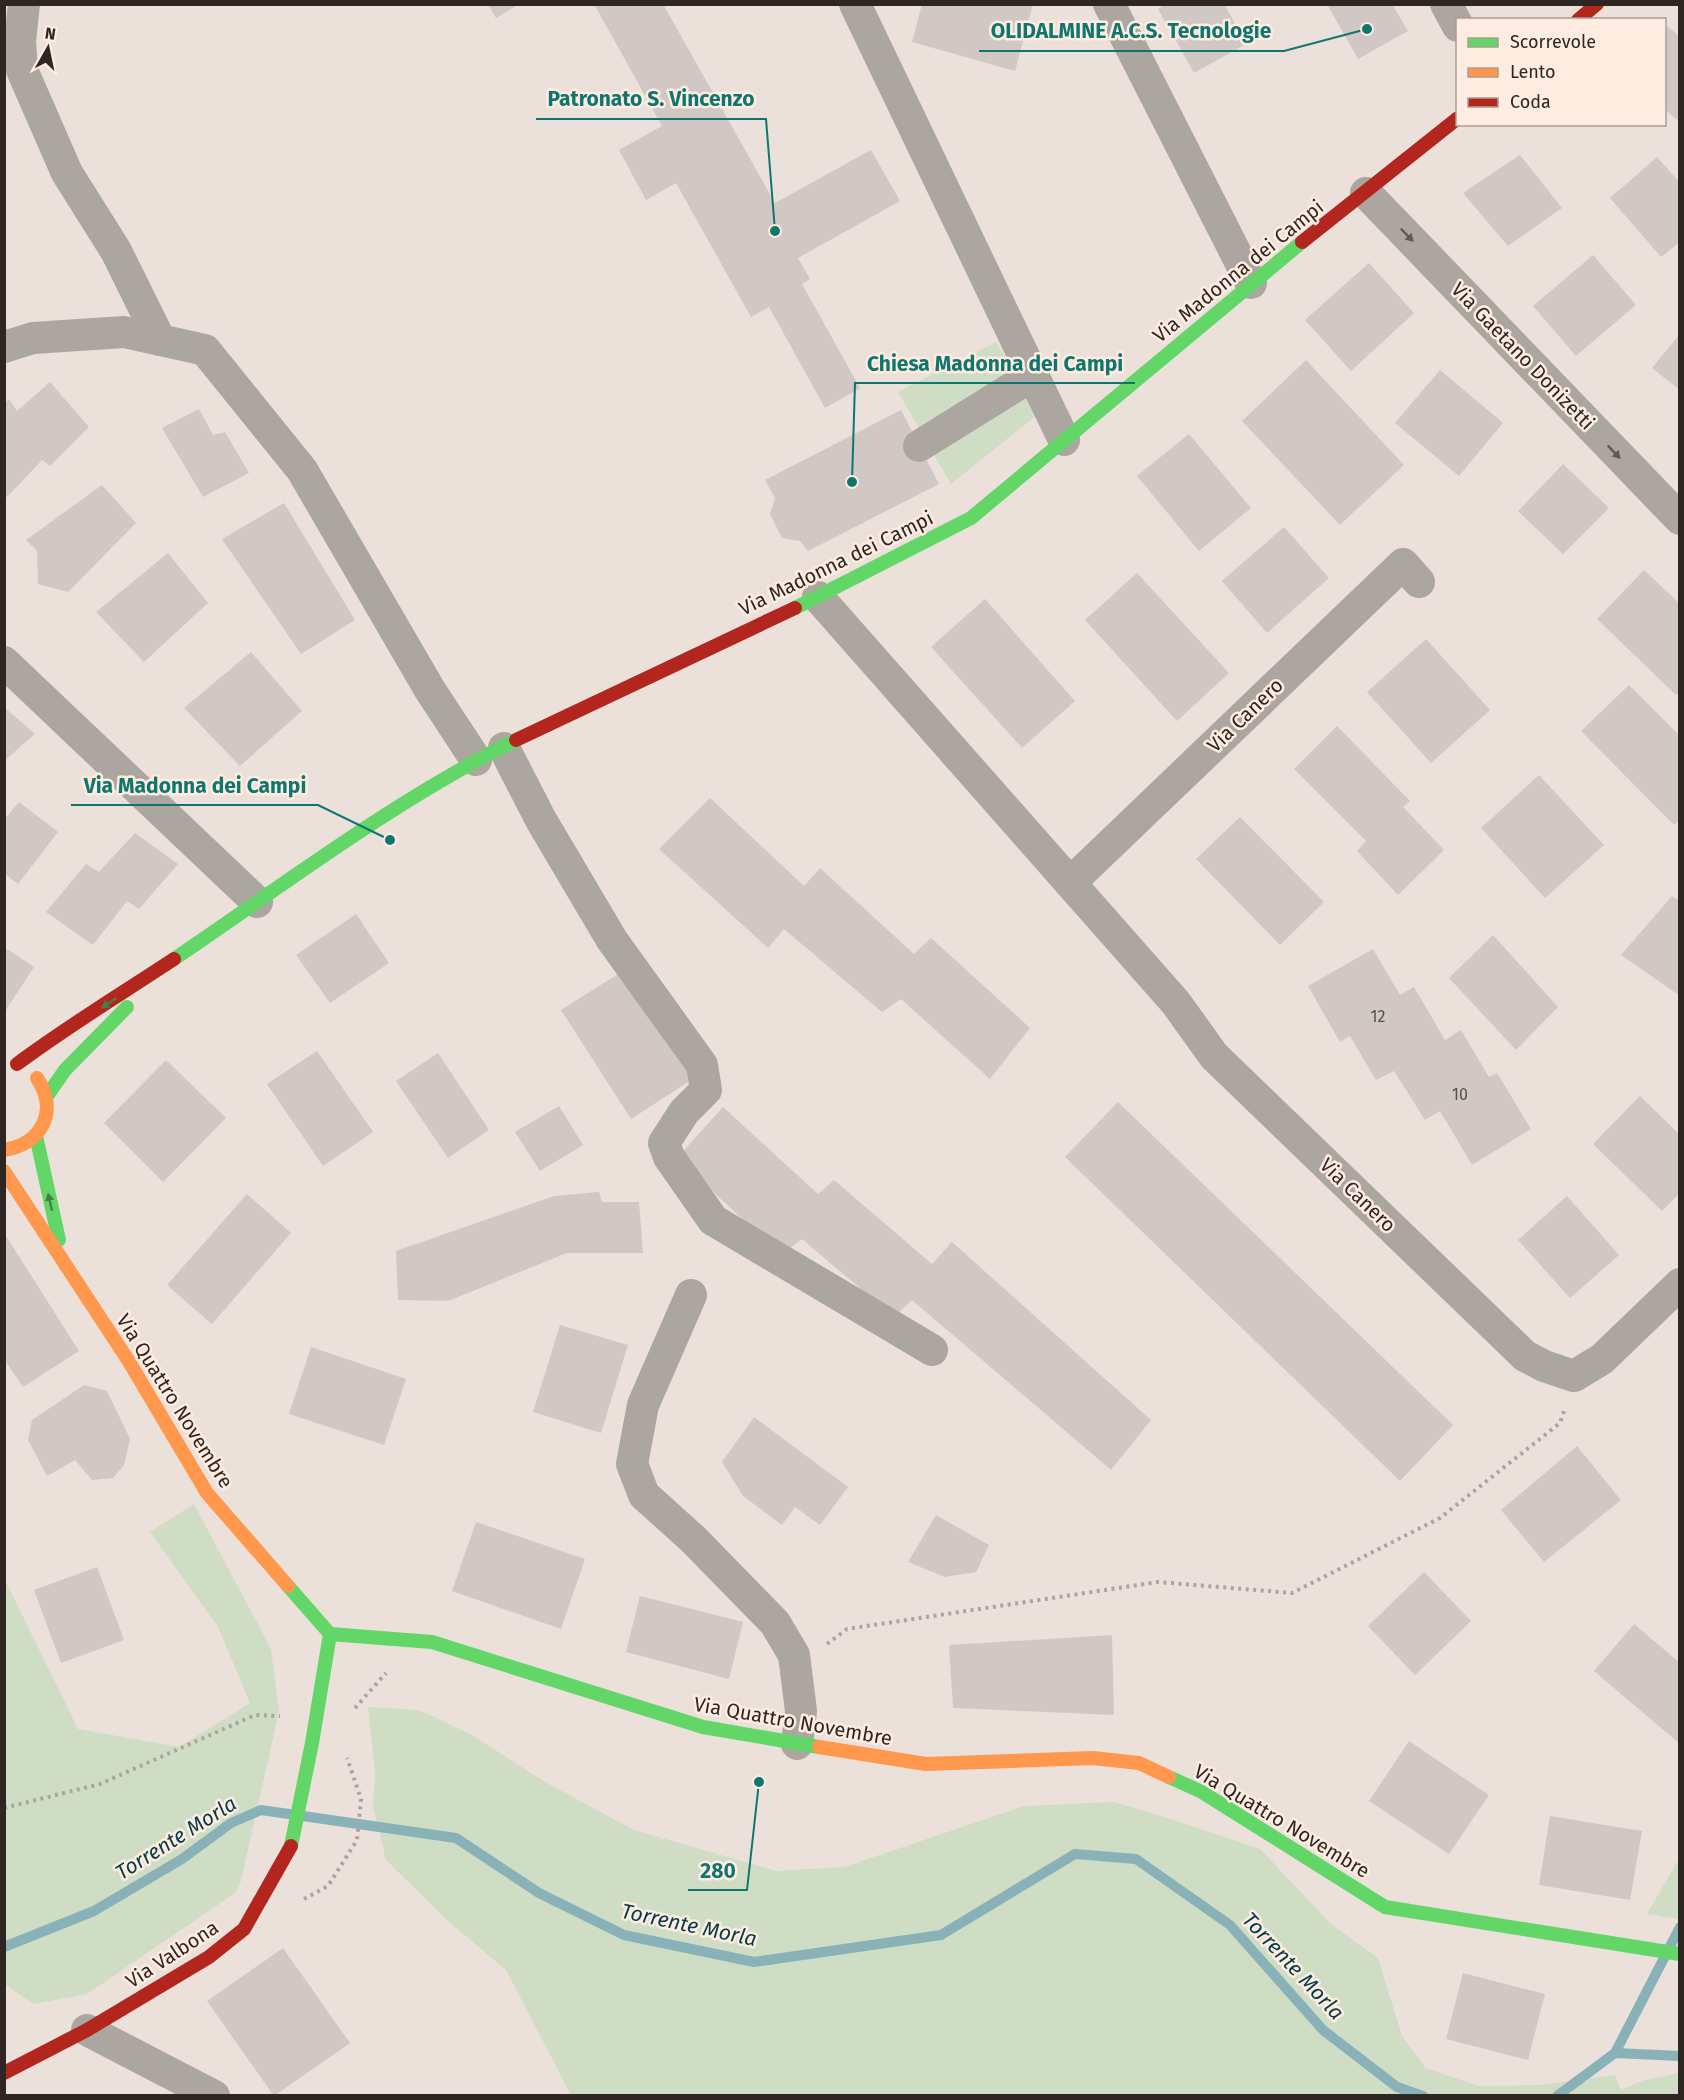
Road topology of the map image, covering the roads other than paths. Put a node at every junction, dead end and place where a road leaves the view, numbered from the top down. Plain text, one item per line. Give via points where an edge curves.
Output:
1 (24, 4) edge
2 (855, 4) edge
3 (1109, 4) edge
4 (1446, 4) edge
5 (1597, 4) edge
6 (1580, 18) edge
7 (1456, 22) edge
8 (1456, 120) edge
9 (1366, 193) junction
10 (1251, 283) junction
11 (160, 340) junction
12 (4, 347) edge
13 (1033, 375) junction
14 (1064, 440) junction
15 (919, 446) dead end
16 (1677, 513) edge
17 (1419, 582) dead end
18 (818, 597) junction
19 (4, 662) edge
20 (490, 754) junction
21 (1070, 883) junction
22 (257, 902) junction
23 (175, 959) junction
24 (11, 1064) edge
25 (47, 1096) junction
26 (36, 1136) junction
27 (4, 1150) edge
28 (4, 1171) edge
29 (64, 1259) junction
30 (1680, 1284) edge
31 (691, 1295) dead end
32 (932, 1350) dead end
33 (330, 1634) junction
34 (797, 1744) junction
35 (1680, 1954) edge
36 (87, 2030) junction
37 (4, 2073) edge
38 (214, 2096) edge

1 - 11 street via 22,70 67,173 116,251
2 - 13 street
3 - 10 street
4 - 7 street
5 - 6 street
8 - 9 street, Via Madonna dei Campi
9 - 10 street, Via Madonna dei Campi
9 -> 16 street, Via Gaetano Donizetti
10 - 14 street, Via Madonna dei Campi
11 - 12 street via 124,332 33,338
11 - 20 street via 206,350 302,470 430,690
13 - 14 street
13 - 15 street
14 - 18 street, Via Madonna dei Campi via 971,518
17 - 21 street, Via Canero via 1403,564
18 - 20 street, Via Madonna dei Campi
18 - 21 street, Via Canero
19 - 22 street
20 - 22 street, Via Madonna dei Campi
20 - 32 street via 541,820 612,940 702,1065 706,1090 684,1112 664,1143 669,1157 713,1220
21 - 30 street, Via Canero via 1176,1003 1214,1056 1525,1356 1574,1376 1602,1359
22 - 23 street, Via Madonna dei Campi
23 -> 24 street, Via Madonna dei Campi
23 - 25 street, Via Madonna dei Campi via 87,1046
24 - 25 street via 31,1071
25 - 26 street via 48,1110
26 - 27 street via 25,1145
29 -> 26 street, Via Quattro Novembre
28 - 29 street, Via Quattro Novembre
29 - 33 street, Via Quattro Novembre via 207,1493
31 - 34 street via 643,1405 632,1464 644,1495 775,1623 794,1655 801,1711
33 - 34 street, Via Quattro Novembre via 432,1642 703,1727
33 - 36 street, Via Valbona via 290,1850 244,1929 208,1957
34 - 35 street, Via Quattro Novembre via 926,1764 1093,1758 1139,1763 1202,1792 1385,1907
36 - 37 street, Via Valbona
36 - 38 street

